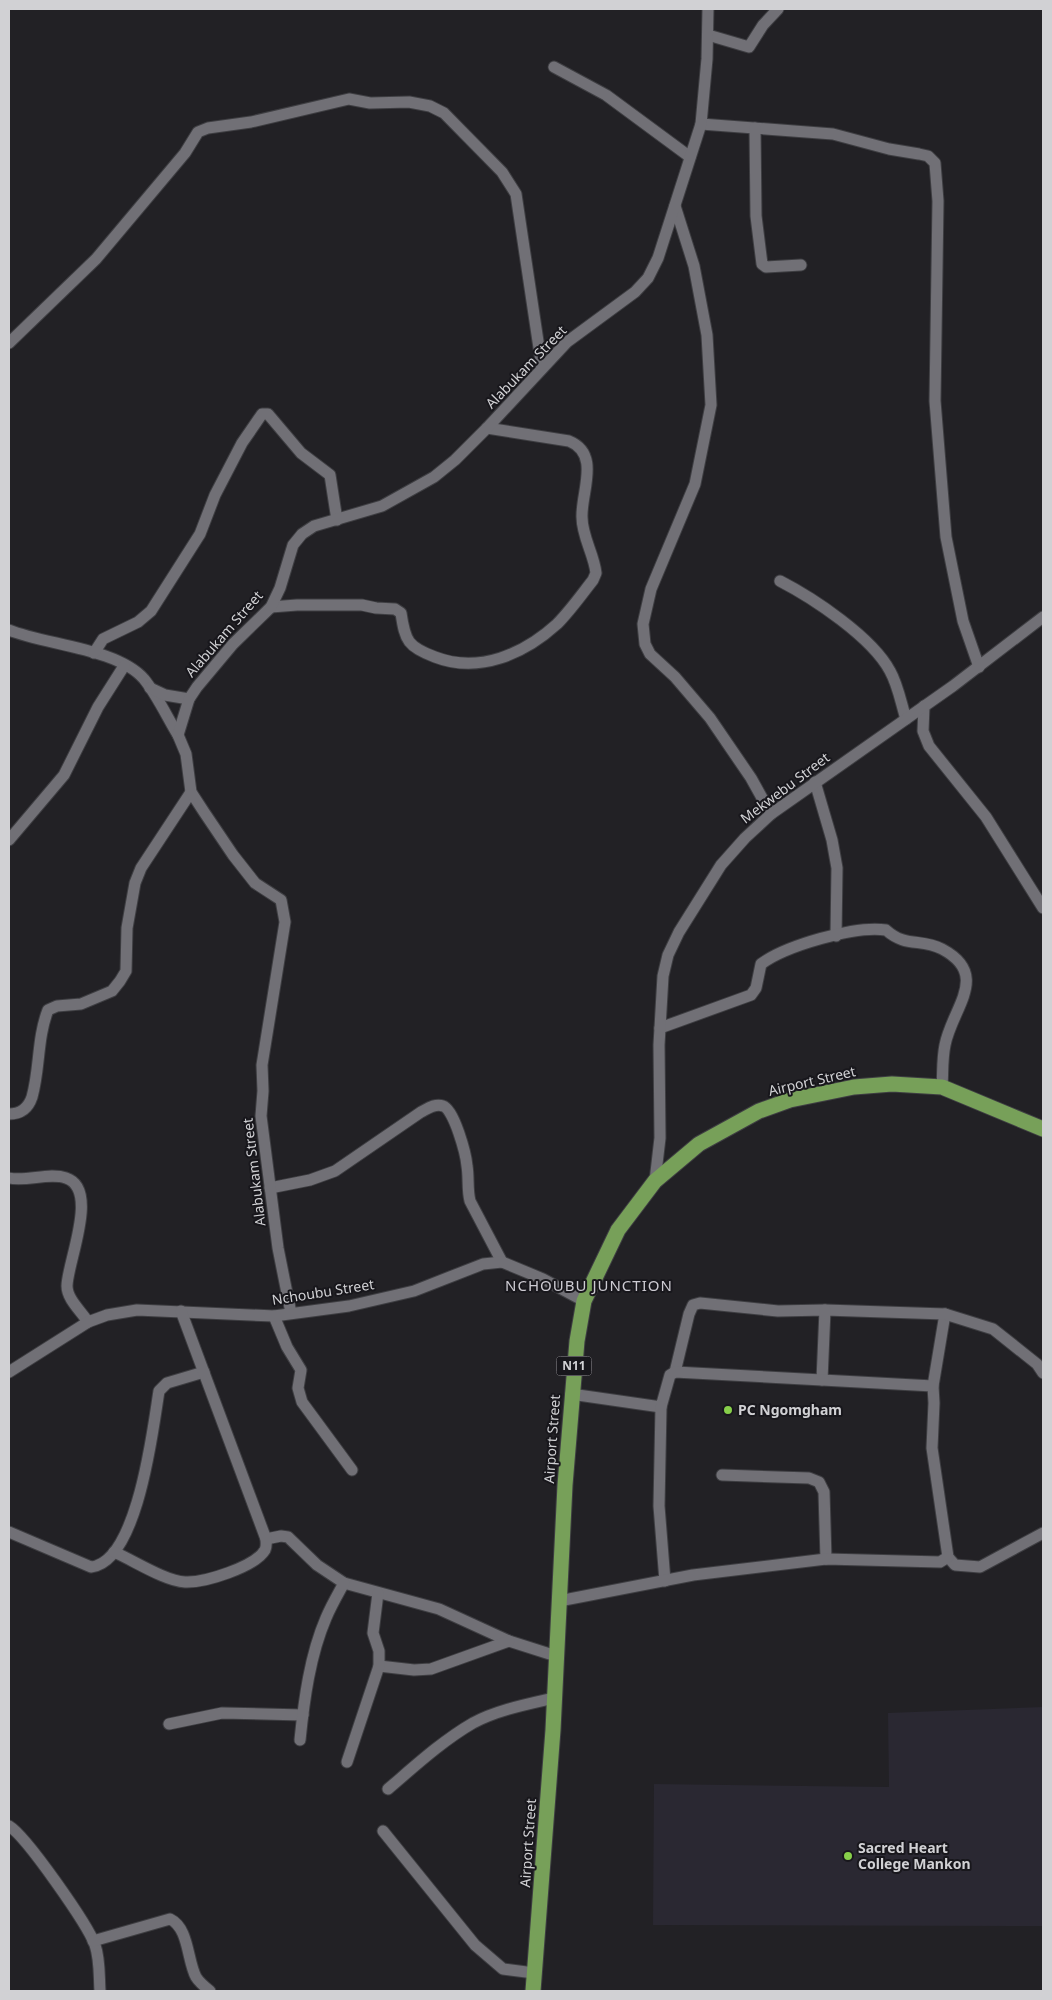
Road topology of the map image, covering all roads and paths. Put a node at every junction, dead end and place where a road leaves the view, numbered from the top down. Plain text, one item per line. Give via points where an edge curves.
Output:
1 (778, 9) edge
2 (709, 10) edge
3 (708, 35) junction
4 (554, 66) dead end
5 (701, 124) junction
6 (755, 128) junction
7 (690, 157) junction
8 (675, 206) junction
9 (800, 265) dead end
10 (9, 343) edge
11 (542, 368) junction
12 (487, 428) junction
13 (337, 520) junction
14 (780, 581) dead end
15 (271, 607) junction
16 (1043, 618) edge
17 (1032, 626) junction
18 (9, 630) edge
19 (1043, 633) edge
20 (94, 653) junction
21 (124, 666) junction
22 (979, 667) junction
23 (150, 688) junction
24 (188, 699) junction
25 (924, 706) junction
26 (906, 718) junction
27 (178, 735) junction
28 (815, 782) junction
29 (191, 792) junction
30 (771, 814) junction
31 (9, 840) edge
32 (1043, 908) edge
33 (836, 936) junction
34 (660, 1028) junction
35 (942, 1087) junction
36 (9, 1114) edge
37 (1043, 1129) edge
38 (9, 1178) edge
39 (655, 1181) junction
40 (270, 1188) junction
41 (502, 1262) junction
42 (584, 1300) junction
43 (826, 1310) junction
44 (181, 1311) junction
45 (291, 1312) junction
46 (945, 1314) junction
47 (274, 1316) junction
48 (88, 1322) junction
49 (9, 1372) edge
50 (204, 1372) junction
51 (675, 1372) junction
52 (1043, 1373) edge
53 (822, 1380) junction
54 (933, 1386) junction
55 (571, 1394) junction
56 (661, 1406) junction
57 (352, 1470) dead end
58 (722, 1475) dead end
59 (9, 1532) edge
60 (1043, 1533) edge
61 (266, 1539) junction
62 (114, 1552) junction
63 (948, 1558) junction
64 (826, 1559) junction
65 (665, 1581) junction
66 (344, 1583) junction
67 (378, 1593) junction
68 (559, 1601) junction
69 (509, 1641) junction
70 (556, 1656) junction
71 (379, 1666) junction
72 (554, 1698) junction
73 (303, 1715) junction
74 (169, 1724) dead end
75 (300, 1740) dead end
76 (347, 1762) dead end
77 (388, 1789) dead end
78 (9, 1826) edge
79 (383, 1831) dead end
80 (94, 1941) junction
81 (534, 1974) junction
82 (100, 1991) edge
83 (210, 1991) edge
84 (534, 1991) edge

1 - 3 street via 749,47
2 - 3 street, Alabukam Street
3 - 5 street, Alabukam Street
4 - 7 street via 606,96
5 - 6 street
5 - 7 street, Alabukam Street
6 - 9 street via 756,216 762,264 766,267
6 - 22 street via 833,134 928,156 935,163 938,177 936,401 946,537 963,621
7 - 8 street, Alabukam Street
8 - 11 street, Alabukam Street via 648,278 635,292 567,342
8 - 30 street via 694,266 708,335 711,405 695,484 652,589 643,624 645,644 650,654 675,677 710,718
10 - 11 street via 96,259 198,132 218,125 251,122 349,99 430,106 444,113 502,172 516,194
11 - 12 street, Alabukam Street
12 - 13 street, Alabukam Street via 455,460 426,481 382,506
12 - 15 street via 569,441 583,450 588,476 582,517 596,573 558,623 512,656 472,664 445,661 419,651 405,638 401,614 395,609 362,605
13 - 15 street, Alabukam Street via 308,529 293,545
13 - 20 street via 330,475 301,453 268,414 262,414 215,495 200,534 150,611 138,622 102,639
14 - 26 street via 808,595 881,657 891,672
15 - 24 street, Alabukam Street via 234,644
16 - 17 street, Mekwebu Street
17 - 19 street
17 - 22 street, Mekwebu Street
18 - 20 street
20 - 21 street
21 - 23 street via 143,678
21 - 31 street via 98,707 64,775
22 - 25 street, Mekwebu Street
23 - 24 street
23 - 27 street
24 - 27 street, Alabukam Street
25 - 26 street, Mekwebu Street
25 - 32 street via 922,731 929,746 986,816
26 - 28 street, Mekwebu Street
27 - 29 street, Alabukam Street via 186,754
28 - 30 street, Mekwebu Street
28 - 33 street via 837,868
29 - 36 street via 140,868 128,928 126,971 112,991 81,1004 48,1010 31,1098 23,1110
29 - 40 street, Alabukam Street via 232,855 255,882 280,900 283,910 285,922 262,1066 261,1116
30 - 34 street, Mekwebu Street via 721,865 679,932 663,976
33 - 34 street via 798,945 766,960 758,971 756,988 751,995
33 - 35 street via 886,930 899,940 931,944 944,950 965,969 966,990 945,1045
34 - 39 street, Mekwebu Street via 660,1128
35 - 37 highway, Airport Street / N11
35 - 39 highway, Airport Street / N11 via 892,1084 854,1087 790,1100 759,1111 708,1139
38 - 48 street via 64,1177 73,1182 81,1201 81,1227 67,1284 72,1300
39 - 42 highway, Airport Street / N11 via 618,1230
40 - 41 street via 336,1171 421,1112 436,1105 444,1106 449,1109 460,1136 467,1165 470,1201
40 - 45 street, Alabukam Street
41 - 42 street
41 - 45 street, Nchoubu Street via 483,1264 414,1291 349,1306
42 - 55 highway, Airport Street / N11
43 - 46 street
43 - 51 street via 778,1311 700,1302 689,1314
43 - 53 street
44 - 47 street, Nchoubu Street
44 - 48 street, Nchoubu Street via 137,1310
44 - 50 street
45 - 47 street, Nchoubu Street
46 - 52 street via 993,1329 1037,1364
46 - 54 street
47 - 57 street via 286,1346 301,1370 298,1388 302,1402
48 - 49 street, Nchoubu Street
50 - 61 street
50 - 62 street via 167,1382 159,1391 148,1464 136,1507
51 - 53 street
51 - 56 street via 670,1374
53 - 54 street
54 - 63 street via 932,1448
55 - 56 street
55 - 68 highway, Airport Street / N11
56 - 65 street via 659,1506
58 - 64 street via 809,1478 819,1482 824,1492
59 - 62 street via 91,1567
60 - 63 street via 980,1567 955,1565
61 - 62 street via 263,1552 248,1564 214,1577 185,1582
61 - 66 street via 288,1537 317,1565
63 - 64 street via 940,1562
64 - 65 street
65 - 68 street
66 - 67 street
66 - 73 street via 326,1616 317,1644
67 - 69 street via 439,1609
67 - 71 street via 373,1633 379,1651
68 - 70 highway, Airport Street / N11
69 - 70 street
69 - 71 street via 431,1669
70 - 72 highway, Airport Street / N11
71 - 76 street
72 - 77 street via 474,1722
72 - 81 highway, Airport Street / N11
73 - 74 street via 222,1713
73 - 75 street
78 - 80 street via 46,1868
79 - 81 street via 474,1945 502,1969
80 - 82 street
80 - 83 street via 170,1919 180,1929 196,1978
81 - 84 highway, Airport Street / N11

